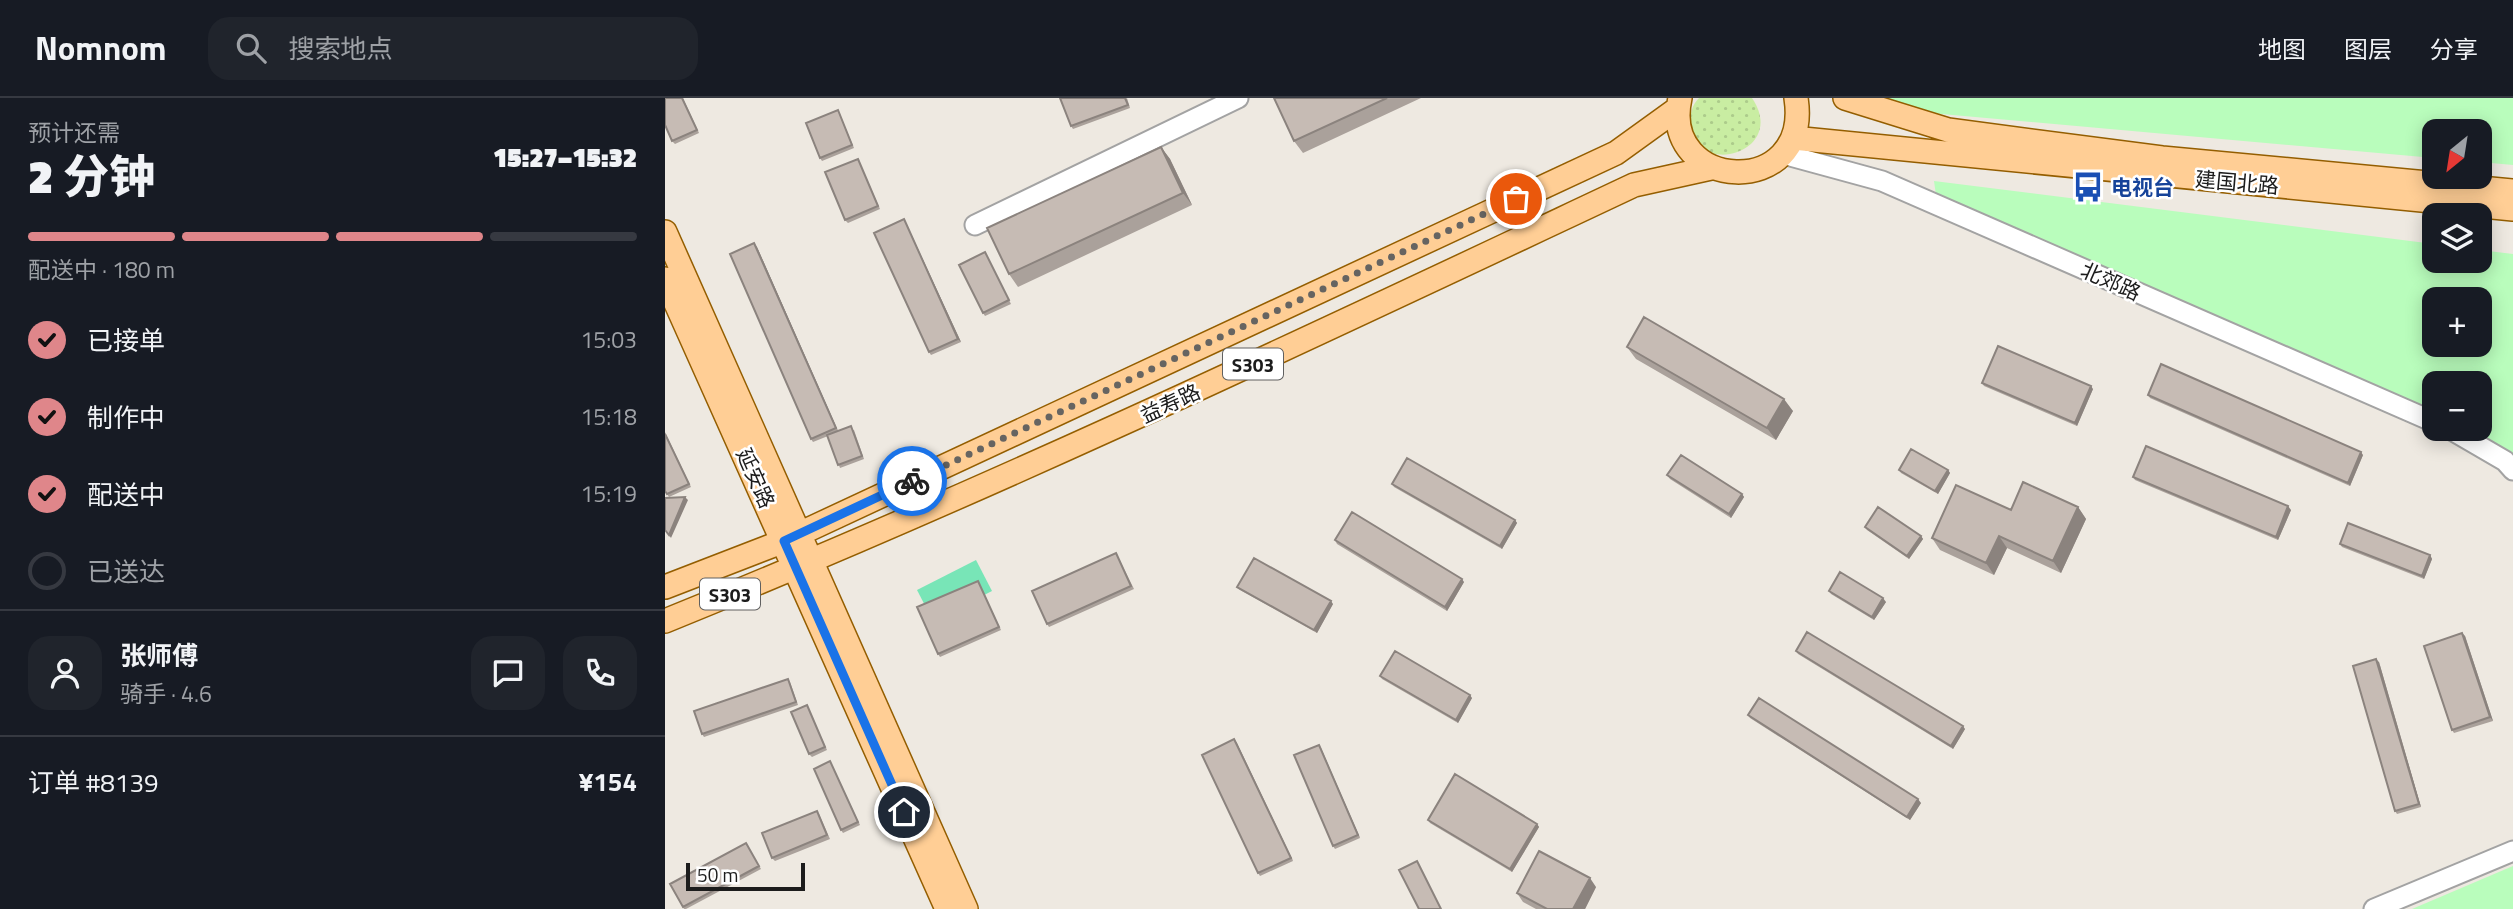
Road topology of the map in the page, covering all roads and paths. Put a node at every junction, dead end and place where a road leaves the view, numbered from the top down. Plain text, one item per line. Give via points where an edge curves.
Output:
1 (1238, 98) edge
2 (1797, 98) edge
3 (1845, 98) edge
4 (1678, 103) edge
5 (1788, 146) junction
6 (1711, 168) junction
7 (2513, 191) edge
8 (2513, 209) edge
9 (975, 225) dead end
10 (665, 232) edge
11 (665, 279) edge
12 (2422, 417) edge
13 (2471, 441) edge
14 (2513, 470) edge
15 (793, 538) junction
16 (804, 564) junction
17 (665, 587) edge
18 (665, 621) edge
19 (2513, 851) edge
20 (947, 909) edge
21 (966, 909) edge
22 (2374, 909) edge

1 - 9 street
2 - 5 main road via 1798,119
3 - 7 main road, 建国北路 via 1948,130 2162,158
4 - 6 main road via 1685,143
4 - 15 main road, 益寿路 / S303 via 1616,153
5 - 6 main road via 1767,166 1749,173
5 - 8 main road, 建国北路
5 - 12 street, 北郊路 via 1882,181
6 - 16 main road, 益寿路 / S303 via 1634,185 1112,430
10 - 15 main road
11 - 15 main road, 延安路
13 - 14 street
15 - 16 main road, 延安路
15 - 17 main road, 益寿路 / S303
16 - 18 main road, 益寿路 / S303
16 - 20 main road, 延安路
16 - 21 main road
19 - 22 street

